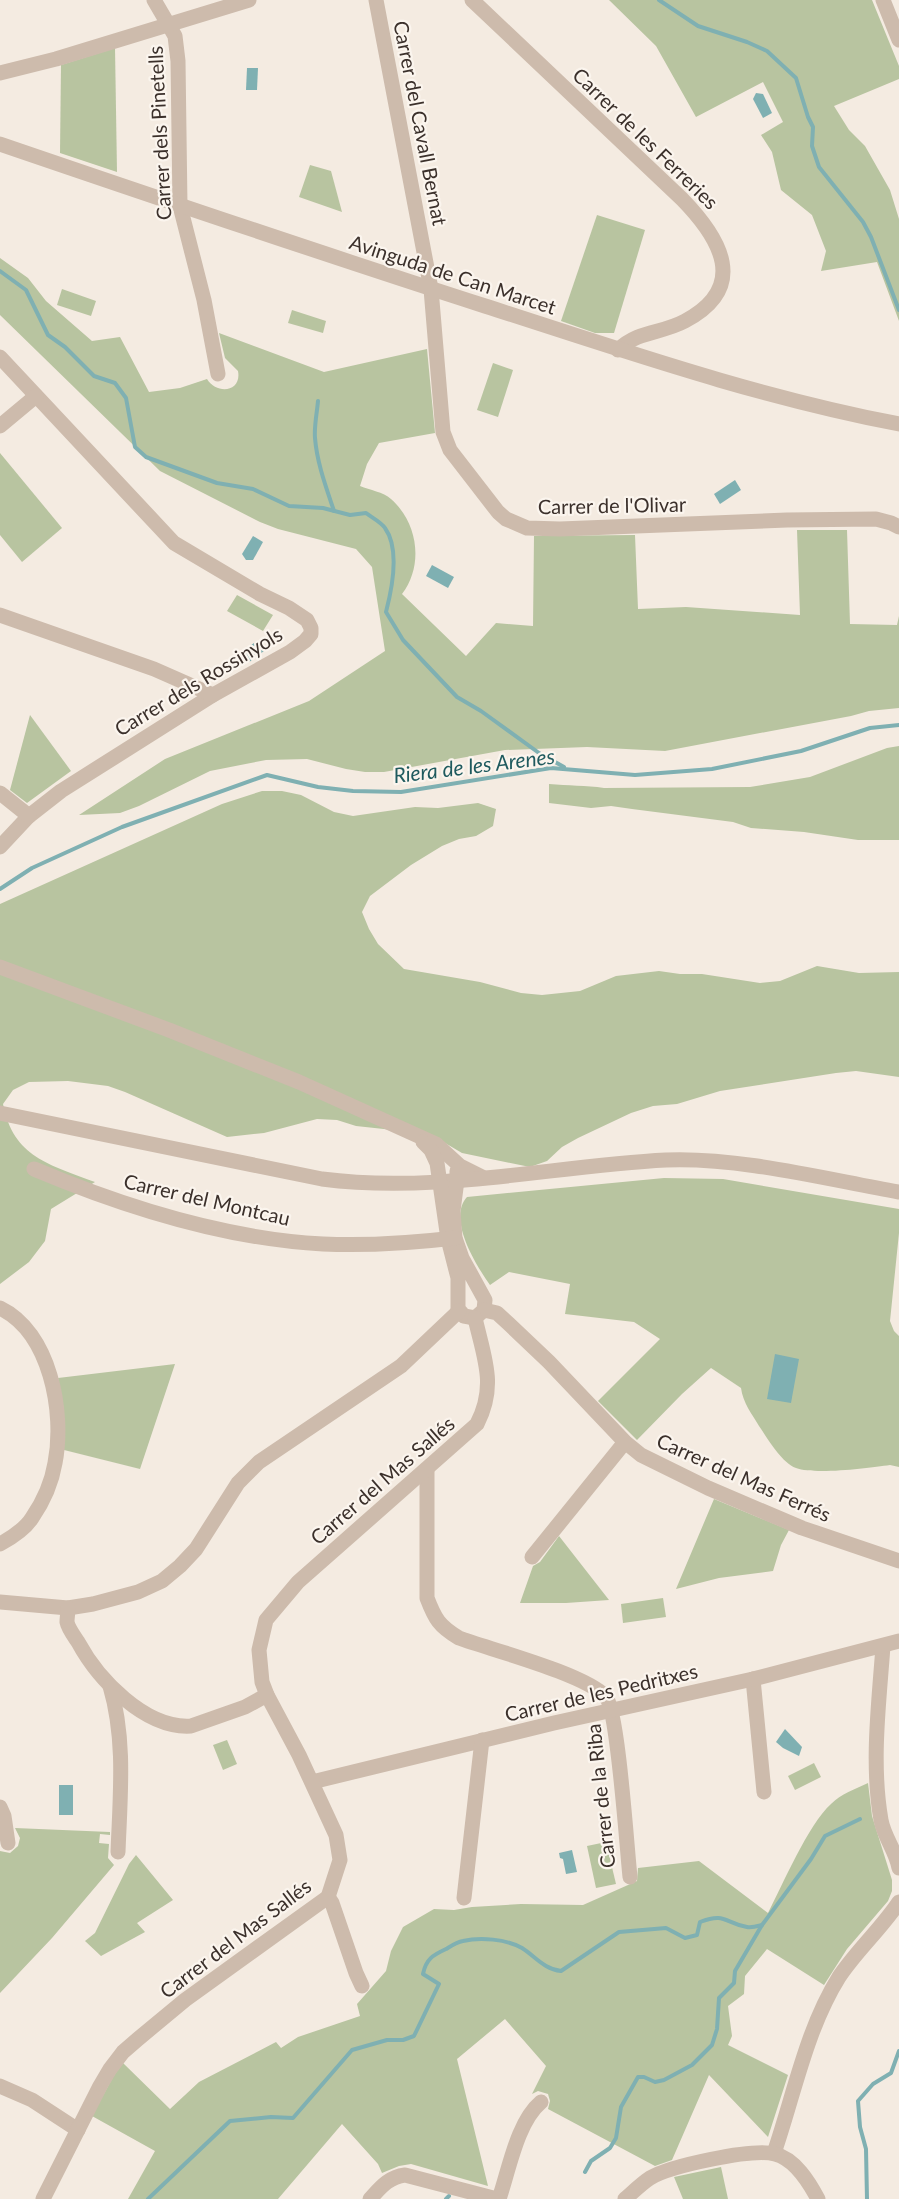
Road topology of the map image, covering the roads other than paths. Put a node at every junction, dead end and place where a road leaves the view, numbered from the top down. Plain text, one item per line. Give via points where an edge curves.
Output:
1 (154, 0) edge
2 (249, 0) edge
3 (376, 0) edge
4 (472, 0) edge
5 (883, 0) edge
6 (170, 25) junction
7 (899, 40) edge
8 (0, 73) edge
9 (0, 144) edge
10 (180, 206) junction
11 (431, 289) junction
12 (618, 350) junction
13 (0, 357) edge
14 (218, 374) dead end
15 (36, 396) junction
16 (899, 424) edge
17 (0, 426) edge
18 (899, 527) edge
19 (0, 615) edge
20 (213, 695) junction
21 (0, 793) edge
22 (29, 816) junction
23 (0, 847) edge
24 (0, 967) edge
25 (0, 1113) edge
26 (441, 1155) junction
27 (34, 1168) dead end
28 (484, 1178) junction
29 (457, 1180) junction
30 (440, 1182) junction
31 (414, 1184) junction
32 (899, 1192) edge
33 (452, 1239) junction
34 (479, 1292) junction
35 (459, 1304) junction
36 (0, 1308) edge
37 (479, 1314) junction
38 (625, 1442) junction
39 (427, 1469) junction
40 (0, 1544) edge
41 (532, 1557) dead end
42 (899, 1561) edge
43 (0, 1602) edge
44 (68, 1608) junction
45 (899, 1641) edge
46 (883, 1646) junction
47 (753, 1679) junction
48 (110, 1686) junction
49 (267, 1695) junction
50 (612, 1711) junction
51 (482, 1740) junction
52 (312, 1782) junction
53 (764, 1792) dead end
54 (0, 1807) edge
55 (8, 1843) dead end
56 (118, 1852) dead end
57 (899, 1864) edge
58 (630, 1877) dead end
59 (328, 1897) junction
60 (464, 1898) dead end
61 (899, 1902) edge
62 (363, 1986) dead end
63 (0, 2086) edge
64 (541, 2102) dead end
65 (78, 2130) junction
66 (774, 2153) junction
67 (43, 2199) edge
68 (370, 2199) edge
69 (498, 2199) edge
70 (625, 2199) edge
71 (818, 2199) edge

1 - 6 street, Carrer dels Pinetells
2 - 6 street
3 - 11 street, Carrer del Cavall Bernat
4 - 12 street, Carrer de les Ferreries via 682,199 707,227 720,250 722,278 709,303 685,321 635,337
5 - 7 street
6 - 8 street
6 - 10 street, Carrer dels Pinetells via 178,61
9 - 10 street, Avinguda de Can Marcet
10 - 11 street, Avinguda de Can Marcet
10 - 14 street, Carrer dels Pinetells
11 - 12 street, Avinguda de Can Marcet
11 - 18 street, Carrer de l'Olivar via 439,404 446,441 485,497 506,519 527,528 560,529 876,519
12 - 16 street, Avinguda de Can Marcet via 830,411
13 - 15 street, Carrer dels Rossinyols
15 - 17 street
15 - 20 street, Carrer dels Rossinyols via 174,543 289,608 310,624 310,634 298,646
19 - 20 street via 154,669
20 - 22 street, Carrer dels Rossinyols via 61,791
21 - 22 street
22 - 23 street, Carrer dels Rossinyols
24 - 26 street via 267,1069 436,1144
25 - 31 street via 322,1179
26 - 28 street
26 - 29 street via 455,1166
26 - 30 street via 437,1163
26 - 31 street
27 - 33 street, Carrer del Montcau via 120,1202 266,1238 348,1244
28 - 29 street
28 - 32 street via 667,1160 713,1161
29 - 30 street
29 - 33 street
30 - 31 street
30 - 33 street
33 - 34 street
33 - 35 street
34 - 35 street via 468,1290
34 - 37 street via 485,1300
35 - 37 street via 464,1316
35 - 44 street via 401,1366 259,1462 238,1483 196,1549 162,1581 138,1592
36 - 40 street via 14,1314 41,1352 52,1384 57,1444 49,1484 31,1519
37 - 38 street, Carrer del Mas Ferrés via 496,1313 509,1324
37 - 39 street, Carrer del Mas Sallés via 487,1369 484,1409 477,1424
38 - 41 street
38 - 42 street, Carrer del Mas Ferrés via 641,1455 719,1493 802,1528
39 - 49 street, Carrer del Mas Sallés via 313,1568 266,1620 259,1650
39 - 50 street via 427,1598 442,1628 459,1638 597,1689 608,1699
43 - 44 street
44 - 48 street via 67,1622 81,1649
45 - 46 street, Carrer de les Pedritxes
46 - 47 street, Carrer de les Pedritxes
46 - 57 street via 878,1794 881,1823
47 - 50 street, Carrer de les Pedritxes
47 - 53 street
48 - 49 street via 144,1712 182,1726 214,1719
48 - 56 street via 121,1761
49 - 52 street, Carrer del Mas Sallés
50 - 51 street, Carrer de les Pedritxes
50 - 58 street, Carrer de la Riba
51 - 52 street, Carrer de les Pedritxes
51 - 60 street
52 - 59 street, Carrer del Mas Sallés via 336,1835 340,1860
54 - 55 street
59 - 62 street
59 - 65 street, Carrer del Mas Sallés via 185,2000 130,2045 110,2068
61 - 66 street via 857,1951 828,1997
63 - 65 street via 32,2100
64 - 69 street via 523,2126
65 - 67 street, Carrer del Mas Sallés
66 - 70 street via 736,2155 676,2167 650,2178
66 - 71 street via 789,2160
68 - 69 street via 394,2176 405,2175

